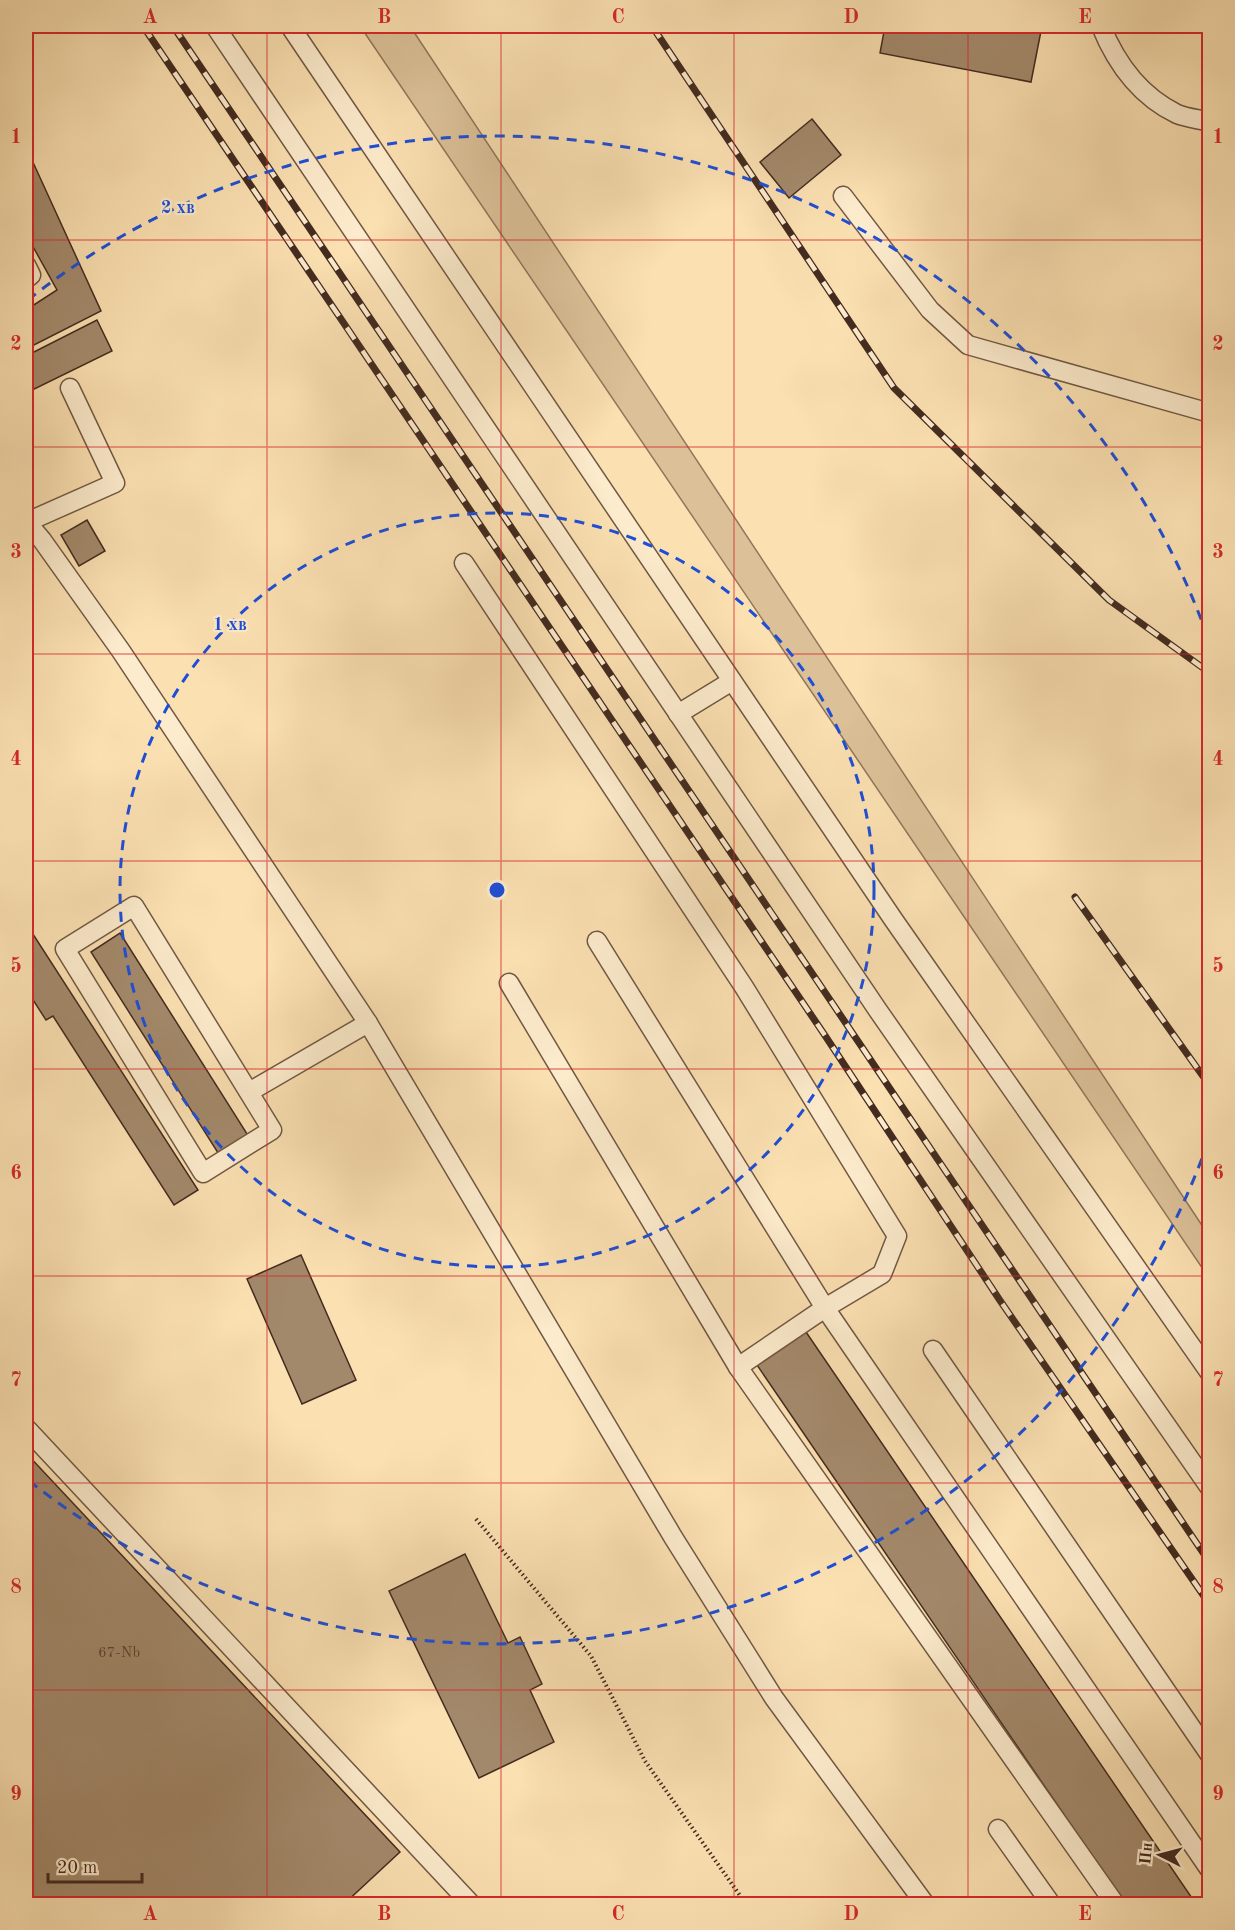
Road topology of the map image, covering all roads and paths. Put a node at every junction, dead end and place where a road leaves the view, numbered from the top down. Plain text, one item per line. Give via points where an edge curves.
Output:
1 (215, 26) edge
2 (290, 26) edge
3 (1101, 26) edge
4 (1209, 122) edge
5 (843, 196) dead end
6 (26, 265) edge
7 (26, 279) edge
8 (69, 388) dead end
9 (1209, 413) edge
10 (26, 521) edge
11 (464, 563) dead end
12 (732, 681) junction
13 (678, 714) junction
14 (597, 941) dead end
15 (509, 983) dead end
16 (368, 1023) junction
17 (249, 1092) junction
18 (825, 1308) junction
19 (933, 1350) dead end
20 (738, 1367) junction
21 (1209, 1373) edge
22 (26, 1428) edge
23 (1209, 1488) edge
24 (476, 1519) dead end
25 (1209, 1755) edge
26 (998, 1828) dead end
27 (1209, 1870) edge
28 (471, 1905) edge
29 (746, 1905) edge
30 (925, 1905) edge
31 (1051, 1905) edge
32 (1115, 1905) edge

1 - 13 lane
2 - 12 lane
3 - 4 lane via 1130,78 1178,114
5 - 9 lane via 930,310 968,345
6 - 7 lane via 31,275
8 - 10 lane via 115,483
10 - 16 lane via 122,651
11 - 18 lane via 744,987 897,1236 882,1274
12 - 13 lane
12 - 21 lane
13 - 23 lane
14 - 18 lane
15 - 20 lane
16 - 17 lane
16 - 30 lane via 673,1537 774,1698
17 - 17 lane via 134,906 65,949 203,1173 272,1130
18 - 20 lane
18 - 27 lane
19 - 25 lane
20 - 32 lane
22 - 28 lane
24 - 29 path via 591,1656 645,1761
26 - 31 lane

